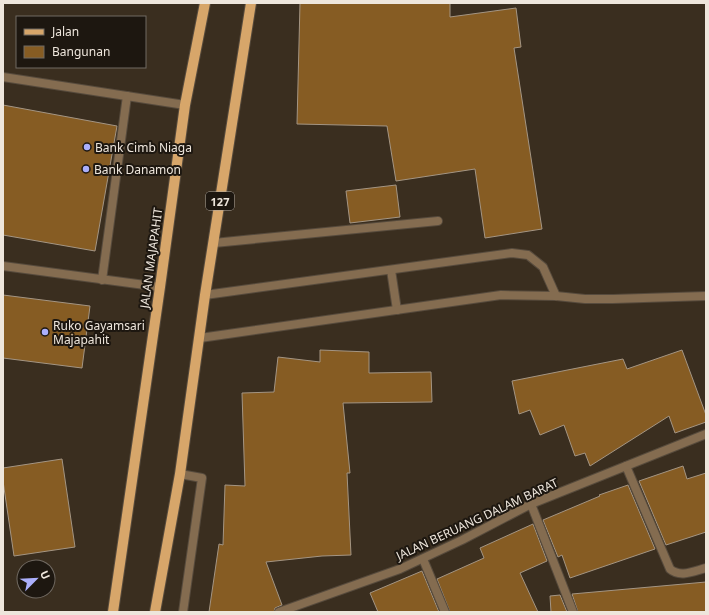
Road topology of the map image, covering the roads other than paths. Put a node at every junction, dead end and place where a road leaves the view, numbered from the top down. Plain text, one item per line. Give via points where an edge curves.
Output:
1 (205, 3) edge
2 (251, 3) edge
3 (3, 78) edge
4 (127, 96) junction
5 (185, 105) junction
6 (438, 221) dead end
7 (214, 243) junction
8 (3, 266) edge
9 (391, 270) junction
10 (102, 280) junction
11 (160, 287) junction
12 (205, 296) junction
13 (556, 296) junction
14 (706, 296) edge
15 (397, 310) junction
16 (200, 338) junction
17 (706, 434) edge
18 (626, 466) junction
19 (180, 474) junction
20 (532, 504) junction
21 (423, 559) junction
22 (706, 568) edge
23 (291, 610) edge
24 (113, 612) edge
25 (155, 612) edge
26 (183, 612) edge
27 (279, 612) edge
28 (445, 612) edge
29 (573, 612) edge

1 - 5 main road, JALAN MAJAPAHIT
2 - 7 main road, 127
3 - 4 street
4 - 5 street
4 - 10 street
5 - 11 main road, JALAN MAJAPAHIT
6 - 7 street
7 - 12 main road, 127
8 - 10 street
9 - 12 street
9 - 13 street via 512,253 528,255 543,267
9 - 15 street
10 - 11 street
11 - 24 main road, JALAN MAJAPAHIT
12 - 16 main road, 127
13 - 14 street via 613,300
13 - 15 street via 501,295
15 - 16 street
16 - 19 main road, 127
17 - 18 street, JALAN BERUANG DALAM BARAT
18 - 20 street, JALAN BERUANG DALAM BARAT
18 - 22 street via 670,569 681,574
19 - 25 main road, 127
19 - 26 street via 202,478
20 - 21 street, JALAN BERUANG DALAM BARAT
20 - 29 street
21 - 23 street, JALAN BERUANG DALAM BARAT
21 - 28 street
23 - 27 street, JALAN BERUANG DALAM BARAT

